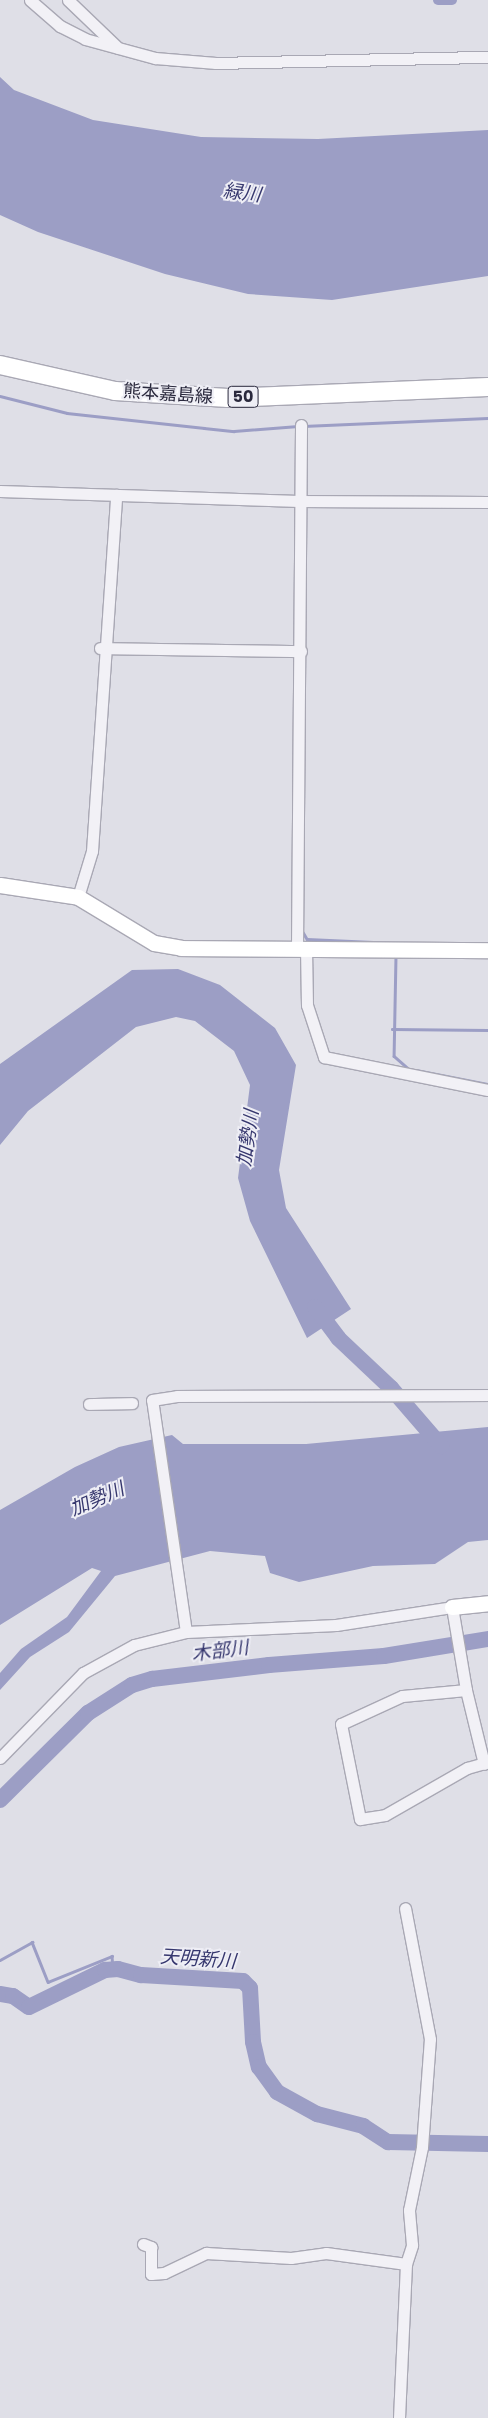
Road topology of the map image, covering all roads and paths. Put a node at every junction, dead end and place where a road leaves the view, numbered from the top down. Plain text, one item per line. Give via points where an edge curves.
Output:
1 (30, 0) edge
2 (68, 0) edge
3 (122, 51) junction
4 (488, 57) edge
5 (0, 365) edge
6 (488, 388) edge
7 (301, 425) dead end
8 (0, 491) edge
9 (116, 495) junction
10 (299, 501) junction
11 (488, 502) edge
12 (106, 648) junction
13 (301, 652) junction
14 (0, 885) edge
15 (78, 897) junction
16 (301, 948) junction
17 (488, 950) edge
18 (488, 1090) edge
19 (488, 1395) edge
20 (132, 1403) dead end
21 (89, 1404) dead end
22 (488, 1602) edge
23 (452, 1607) junction
24 (186, 1626) junction
25 (466, 1690) junction
26 (0, 1758) edge
27 (486, 1763) edge
28 (405, 1908) dead end
29 (143, 2244) dead end
30 (406, 2264) junction
31 (399, 2418) edge

1 - 3 street via 60,26
2 - 3 street
3 - 4 street via 155,58 216,63
5 - 6 main road, 熊本嘉島線 / 50 via 65,382 115,390 228,398
7 - 10 street
8 - 9 street
9 - 10 street
9 - 12 street via 99,648
10 - 11 street
10 - 13 street
12 - 13 street
12 - 15 street via 92,851
13 - 16 street
14 - 15 street
15 - 16 street via 154,943 181,948
16 - 17 street
16 - 18 street via 307,1005 324,1058
19 - 24 street via 177,1396 152,1400
20 - 21 street
22 - 23 street
23 - 24 street via 336,1625
23 - 25 street
24 - 26 street via 134,1645 84,1673
25 - 27 street
25 - 27 street via 402,1696 341,1724 360,1819 385,1815 467,1768
28 - 30 street via 430,2039 422,2147 410,2210 412,2245
29 - 30 street via 151,2247 152,2274 164,2273 206,2253 291,2258 326,2253
30 - 31 street

